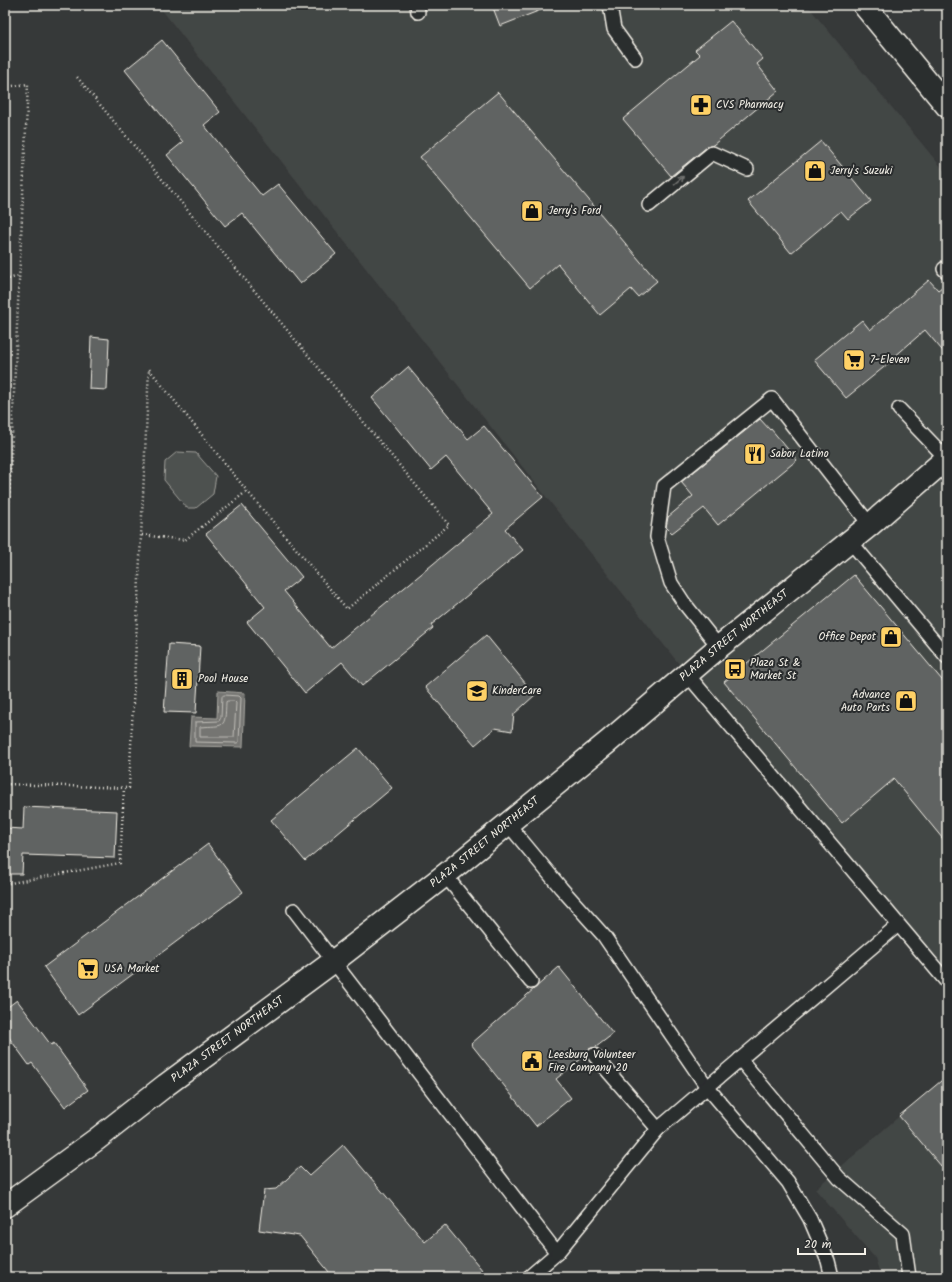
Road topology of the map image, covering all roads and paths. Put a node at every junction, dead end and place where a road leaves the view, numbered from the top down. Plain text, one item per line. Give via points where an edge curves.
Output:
1 (610, 5) edge
2 (864, 5) edge
3 (635, 58) dead end
4 (77, 77) dead end
5 (5, 87) edge
6 (947, 106) edge
7 (747, 169) dead end
8 (649, 205) dead end
9 (947, 267) edge
10 (947, 272) edge
11 (19, 276) junction
12 (5, 280) edge
13 (899, 409) dead end
14 (947, 459) edge
15 (247, 491) junction
16 (870, 525) junction
17 (142, 535) junction
18 (850, 541) junction
19 (5, 590) edge
20 (719, 647) junction
21 (947, 657) edge
22 (687, 674) junction
23 (5, 784) edge
24 (124, 788) junction
25 (508, 824) junction
26 (445, 875) junction
27 (5, 884) edge
28 (294, 910) dead end
29 (898, 925) junction
30 (334, 961) junction
31 (531, 982) dead end
32 (947, 982) edge
33 (594, 1055) dead end
34 (740, 1059) junction
35 (707, 1087) junction
36 (658, 1128) junction
37 (5, 1206) edge
38 (557, 1253) junction
39 (529, 1277) edge
40 (832, 1277) edge
41 (908, 1277) edge

1 - 3 lane via 614,29
2 - 6 main road
4 - 15 path via 448,525 347,609
5 - 11 path via 28,84
8 -> 7 lane via 712,154
9 - 10 lane via 944,269
11 - 12 path
11 - 19 path
13 - 14 lane
14 - 16 main road, PLAZA STREET NORTHEAST
15 - 17 path via 185,540
15 - 17 path via 149,369
16 - 18 main road, PLAZA STREET NORTHEAST
16 - 20 lane via 772,399 664,486 657,537 671,583
17 - 24 path via 130,788
18 - 20 main road, PLAZA STREET NORTHEAST
18 - 21 lane
20 - 22 main road, PLAZA STREET NORTHEAST
22 - 25 main road, PLAZA STREET NORTHEAST
22 - 29 lane
23 - 24 path
24 - 27 path via 120,863
25 - 26 main road, PLAZA STREET NORTHEAST
25 - 35 lane via 604,936
26 - 30 main road, PLAZA STREET NORTHEAST
26 - 31 lane
28 - 30 lane
29 - 32 lane
29 - 34 lane
30 - 37 main road, PLAZA STREET NORTHEAST
30 - 38 lane
33 - 36 lane
34 - 35 lane
34 - 41 lane via 838,1178 903,1234
35 - 36 lane
35 - 40 lane via 788,1182 810,1219
36 - 38 lane
38 - 39 lane

